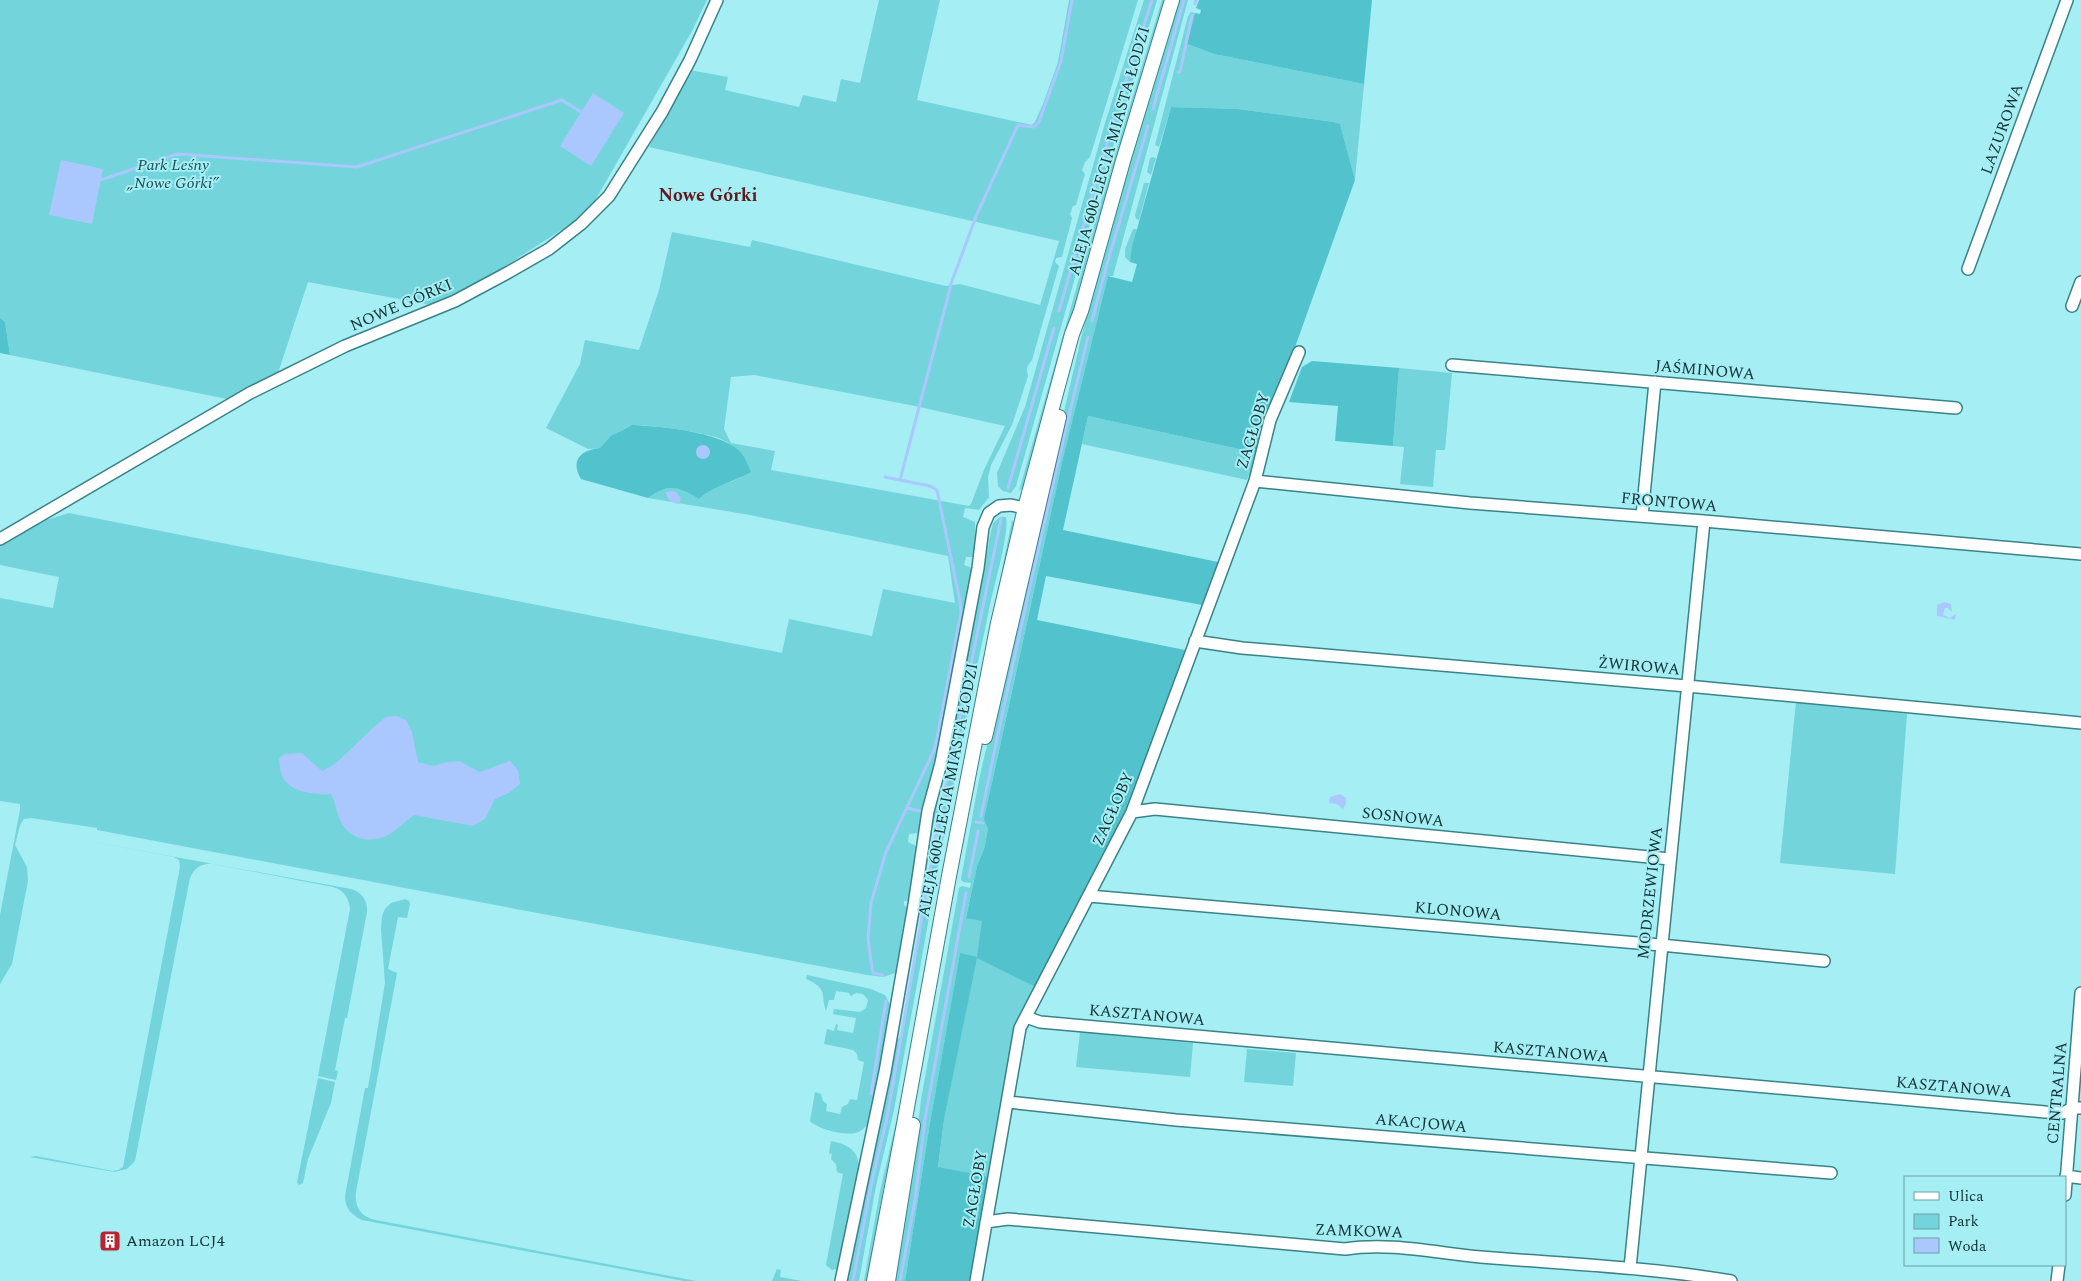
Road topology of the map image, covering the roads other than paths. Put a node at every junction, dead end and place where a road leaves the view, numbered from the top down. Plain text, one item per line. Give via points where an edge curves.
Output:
1 (717, 0) edge
2 (1172, 0) edge
3 (2067, 0) edge
4 (1968, 269) dead end
5 (2081, 282) edge
6 (2072, 306) dead end
7 (1299, 352) dead end
8 (1452, 365) dead end
9 (1655, 382) junction
10 (1956, 408) dead end
11 (1255, 481) junction
12 (1031, 509) junction
13 (1642, 516) junction
14 (1704, 521) junction
15 (0, 539) edge
16 (2081, 554) edge
17 (1195, 641) junction
18 (1687, 686) junction
19 (2081, 723) edge
20 (1132, 812) junction
21 (1670, 860) junction
22 (1089, 896) junction
23 (1661, 945) junction
24 (1824, 961) dead end
25 (2081, 993) edge
26 (1026, 1017) junction
27 (1648, 1077) junction
28 (1008, 1102) junction
29 (2076, 1108) edge
30 (1640, 1157) junction
31 (1831, 1173) dead end
32 (2066, 1176) joint
33 (2081, 1178) edge
34 (986, 1222) junction
35 (2059, 1266) edge
36 (1630, 1268) junction
37 (841, 1281) edge
38 (874, 1281) edge
39 (888, 1281) edge
40 (976, 1281) edge
41 (1732, 1281) edge
42 (2058, 1281) edge

1 - 15 street, NOWE GÓRKI via 662,112 609,196 556,244 455,301 345,346 250,393
2 - 12 main road, ALEJA 600-LECIA MIASTA ŁODZI via 1072,334
3 - 4 street, LAZUROWA
5 - 6 street
7 - 11 street, ZAGŁOBY via 1270,420
8 - 9 street, JAŚMINOWA
9 - 10 street, JAŚMINOWA
9 - 13 street
11 - 13 street, FRONTOWA via 1470,503
11 - 17 street, ZAGŁOBY
12 - 37 street via 1011,504 999,506 989,513 984,527 941,763 928,811 882,1087
12 - 38 main road, ALEJA 600-LECIA MIASTA ŁODZI via 998,623
12 - 39 main road, ALEJA 600-LECIA MIASTA ŁODZI via 971,806
13 - 14 street, FRONTOWA
14 - 16 street, FRONTOWA
14 - 18 street, MODRZEWIOWA
17 - 18 street, ŻWIROWA via 1242,648
17 - 20 street, ZAGŁOBY
18 - 19 street, ŻWIROWA
18 - 21 street, MODRZEWIOWA
20 - 21 street, SOSNOWA via 1155,809
20 - 22 street, ZAGŁOBY
21 - 23 street, MODRZEWIOWA
22 - 23 street, KLONOWA
22 - 26 street, ZAGŁOBY
23 - 24 street, KLONOWA
23 - 27 street, MODRZEWIOWA
25 - 29 street, CENTRALNA
26 - 27 street, KASZTANOWA via 1040,1022
26 - 28 street, ZAGŁOBY via 1018,1037
27 - 29 street, KASZTANOWA via 2045,1112 2063,1113
27 - 30 street, MODRZEWIOWA
28 - 30 street, AKACJOWA via 1186,1120
28 - 34 street, ZAGŁOBY
29 - 32 street, CENTRALNA
30 - 31 street, AKACJOWA
30 - 36 street, MODRZEWIOWA
32 - 33 street
34 - 36 street, ZAMKOWA via 1008,1219 1345,1249 1364,1246
34 - 40 street, ZAGŁOBY
35 - 42 street
36 - 41 street, ZAMKOWA

